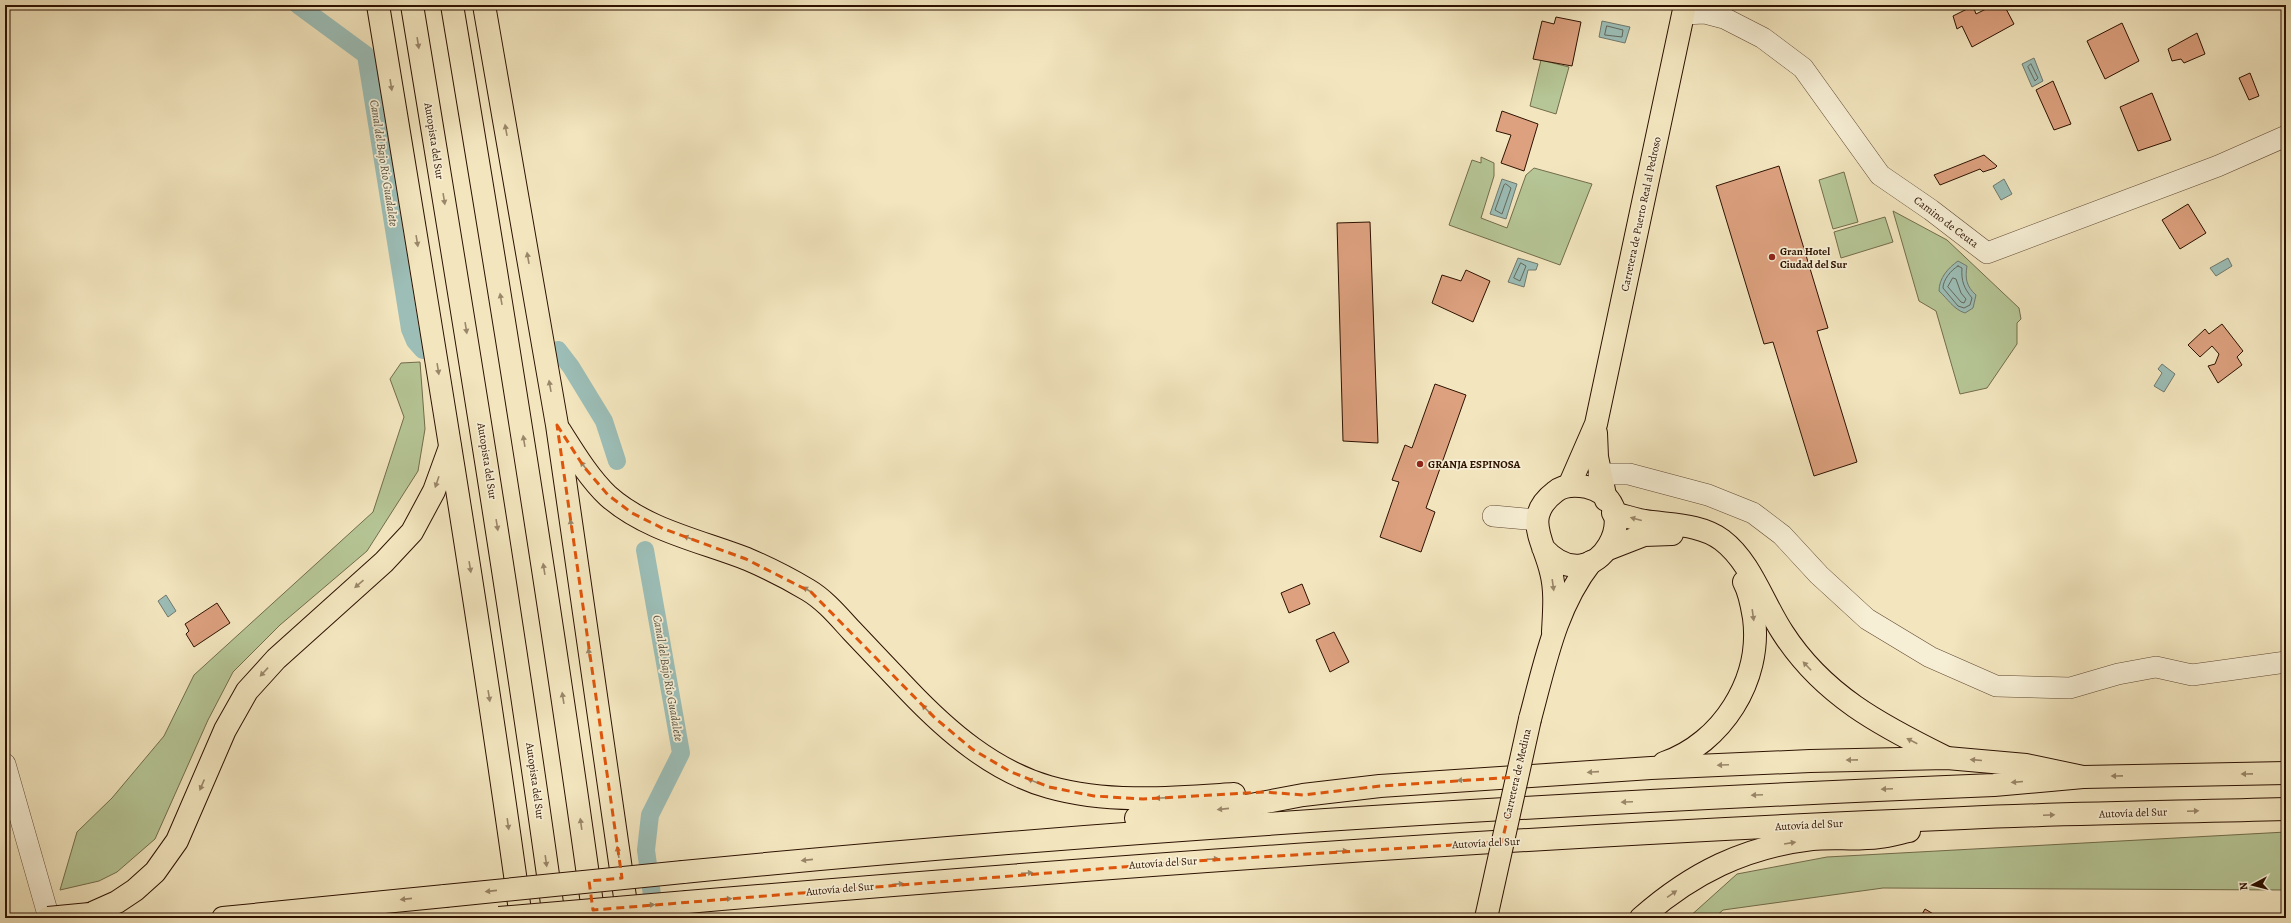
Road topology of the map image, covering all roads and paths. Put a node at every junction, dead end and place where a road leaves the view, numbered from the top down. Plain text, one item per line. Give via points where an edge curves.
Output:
1 (378, 5) edge
2 (412, 5) edge
3 (452, 5) edge
4 (484, 5) edge
5 (1684, 9) edge
6 (2286, 136) edge
7 (1596, 424) junction
8 (557, 425) junction
9 (451, 446) junction
10 (1599, 474) junction
11 (1569, 486) junction
12 (1610, 506) junction
13 (1493, 516) dead end
14 (1537, 520) junction
15 (1543, 548) junction
16 (1600, 555) junction
17 (1553, 632) junction
18 (2286, 662) edge
19 (1948, 758) junction
20 (5, 764) edge
21 (1651, 768) junction
22 (2286, 773) edge
23 (2083, 776) junction
24 (1303, 795) junction
25 (2286, 809) edge
26 (1968, 818) junction
27 (975, 845) junction
28 (49, 918) edge
29 (223, 918) edge
30 (499, 918) edge
31 (521, 918) edge
32 (554, 918) edge
33 (594, 918) edge
34 (628, 918) edge
35 (1486, 918) edge
36 (1641, 918) edge

1 -> 9 main road
2 -> 32 main road, Autopista del Sur via 477,397 530,739
33 -> 3 main road via 517,394
8 -> 4 main road
5 - 6 street, Camino de Ceuta via 1724,18 1763,38 1803,68 1880,175 1987,253 2218,166
5 - 7 main road, Carretera de Puerto Real al Pedroso
7 - 10 main road
7 - 11 main road
24 -> 8 main road via 1265,792 1143,798 1094,796 1049,787 1009,771 972,749 935,718 811,592 753,562 664,529 632,514 608,496 584,467
34 -> 8 main road
9 -> 28 main road, bridge via 434,491 412,532 384,562 276,659 247,691 225,730 177,841 156,872 117,902 90,914
9 -> 31 main road via 497,742
10 - 12 main road
10 - 18 street via 1629,474 1708,496 1753,514 1782,535 1819,575 1867,619 1930,657 1996,686 2070,688 2118,674 2156,667 2192,674
11 - 12 main road via 1589,488
11 - 14 main road via 1557,490 1547,498 1540,508
12 - 16 main road via 1615,531
19 -> 12 main road via 1882,725 1849,704 1824,683 1803,661 1783,633 1736,554 1721,539 1687,526 1651,522
13 - 14 street
14 - 15 main road via 1537,530
15 - 16 main road via 1550,556 1562,562 1581,565
15 -> 17 main road via 1551,572 1555,599
16 - 17 main road via 1578,579
16 -> 21 main road via 1638,537 1684,534 1703,540 1718,547 1730,559 1746,585 1752,604 1754,648 1749,670 1734,708 1718,728 1695,749 1677,759
17 - 35 main road, Carretera de Medina, bridge via 1530,719
19 -> 21 main road
23 -> 19 main road via 2026,765
20 - 28 street
21 -> 24 main road via 1380,786
22 -> 23 main road
23 -> 27 main road via 1994,784 1411,814
24 -> 27 main road via 1240,807 1070,825
26 -> 25 main road, Autovía del Sur
30 -> 26 main road, Autovía del Sur, bridge via 1196,860
36 -> 26 main road via 1707,870 1764,847 1813,839 1878,837
27 -> 29 main road, bridge

